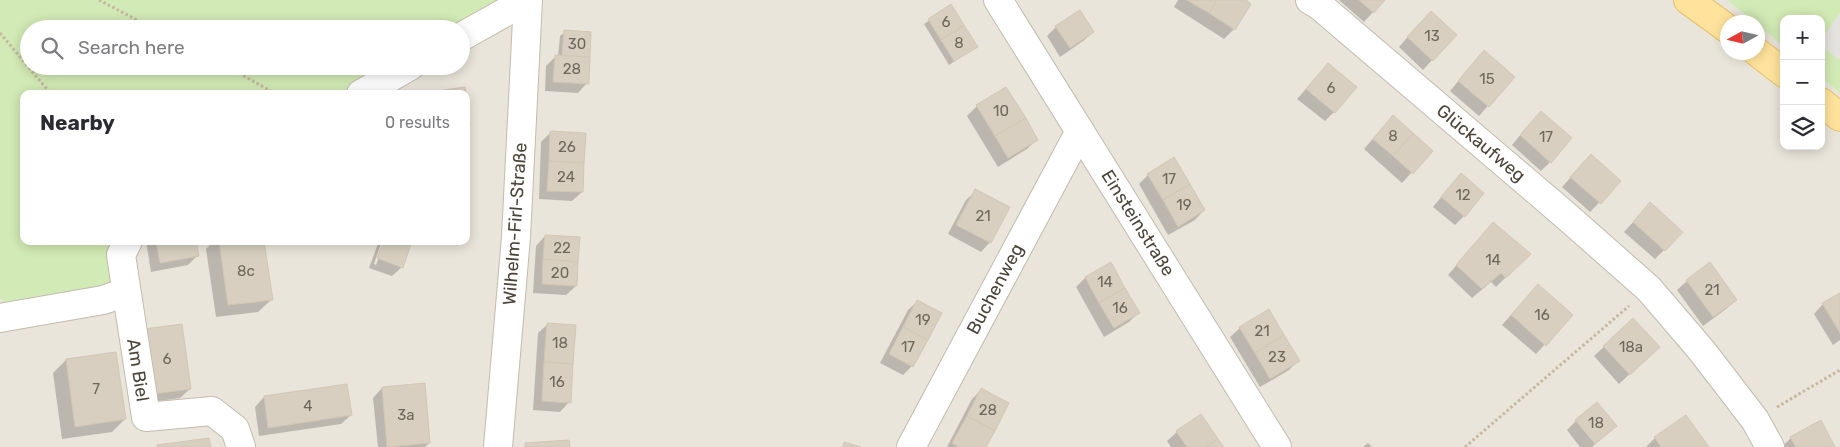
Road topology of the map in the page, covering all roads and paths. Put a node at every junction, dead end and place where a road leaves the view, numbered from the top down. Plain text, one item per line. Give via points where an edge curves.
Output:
1 (99, 0) edge
2 (528, 0) edge
3 (998, 0) edge
4 (1310, 0) edge
5 (1688, 0) edge
6 (137, 20) edge
7 (1720, 23) edge
8 (470, 32) edge
9 (0, 34) edge
10 (20, 58) edge
11 (1765, 58) edge
12 (1780, 70) edge
13 (35, 75) edge
14 (242, 75) edge
15 (394, 75) edge
16 (48, 90) edge
17 (269, 90) edge
18 (368, 90) edge
19 (1825, 105) edge
20 (1840, 117) edge
21 (1080, 131) junction
22 (126, 245) edge
23 (1649, 289) junction
24 (126, 292) junction
25 (0, 318) edge
26 (1840, 370) edge
27 (1755, 420) junction
28 (241, 447) edge
29 (498, 447) edge
30 (911, 447) edge
31 (1277, 447) edge
32 (1464, 447) edge
33 (1770, 447) edge

1 - 6 path
2 - 8 street
2 - 29 street, Wilhelm-Firl-Straße via 516,237
3 - 21 street, Einsteinstraße
4 - 23 street, Glückaufweg
5 - 7 main road
9 - 10 path
11 - 12 main road
13 - 16 path
14 - 17 path
15 - 18 street
19 - 20 main road
21 - 30 street, Buchenweg
21 - 31 street, Einsteinstraße
22 - 24 street, Am Biel via 121,255
23 - 27 street, Glückaufweg
23 - 32 path
24 - 25 street via 102,300
24 - 28 street, Am Biel via 146,417 212,411 235,429
26 - 27 path
27 - 33 street, Glückaufweg

